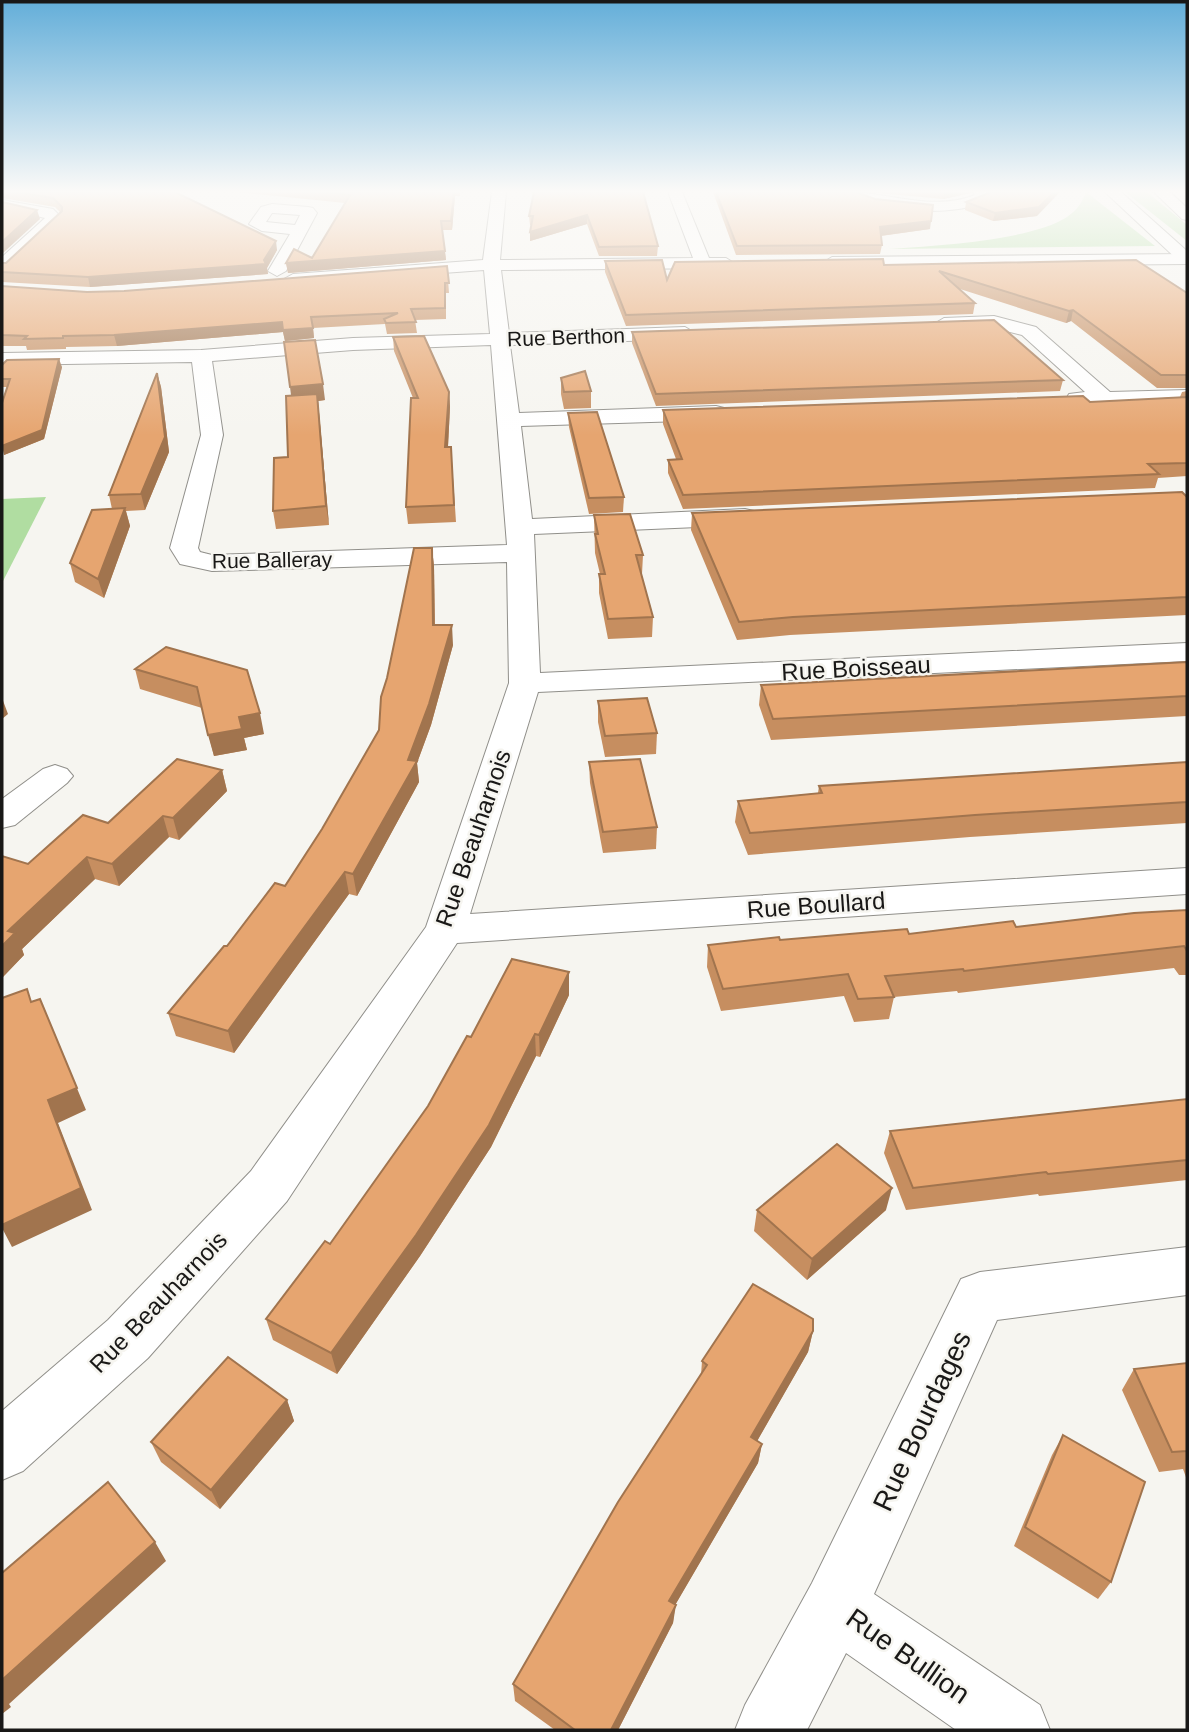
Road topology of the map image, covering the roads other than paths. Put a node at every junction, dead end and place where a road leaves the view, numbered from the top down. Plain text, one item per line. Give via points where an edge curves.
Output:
1 (268, 273) edge
2 (313, 273) edge
3 (492, 273) edge
4 (925, 324) edge
5 (705, 332) edge
6 (499, 339) junction
7 (201, 356) junction
8 (2, 359) edge
9 (1187, 396) edge
10 (1104, 398) junction
11 (1062, 400) edge
12 (744, 412) edge
13 (509, 421) junction
14 (770, 516) edge
15 (520, 540) junction
16 (1187, 652) edge
17 (525, 683) junction
18 (55, 776) dead end
19 (2, 817) edge
20 (1187, 881) edge
21 (445, 930) junction
22 (1187, 1272) edge
23 (2, 1450) edge
24 (835, 1606) junction
25 (770, 1730) edge
26 (1015, 1730) edge

1 - 2 street
3 - 6 street, Rue Beauharnois
4 - 10 street via 994,322 1029,331
5 - 6 street, Rue Berthon
6 - 7 street, Rue Berthon
6 - 13 street, Rue Beauharnois
7 - 8 street, Rue Berthon
7 - 15 street, Rue Balleray via 212,435 184,548 190,558 212,563
9 - 10 street
10 - 11 street
12 - 13 street
13 - 15 street, Rue Beauharnois
14 - 15 street, Rue Balleray
15 - 17 street, Rue Beauharnois
16 - 17 street, Rue Boisseau
17 - 21 street, Rue Beauharnois
18 - 19 street
20 - 21 street, Rue Boullard
21 - 23 street, Rue Beauharnois via 269,1186 128,1339
22 - 24 street, Rue Bourdages via 980,1297
24 - 25 street, Rue Bourdages
24 - 26 street, Rue Bullion

